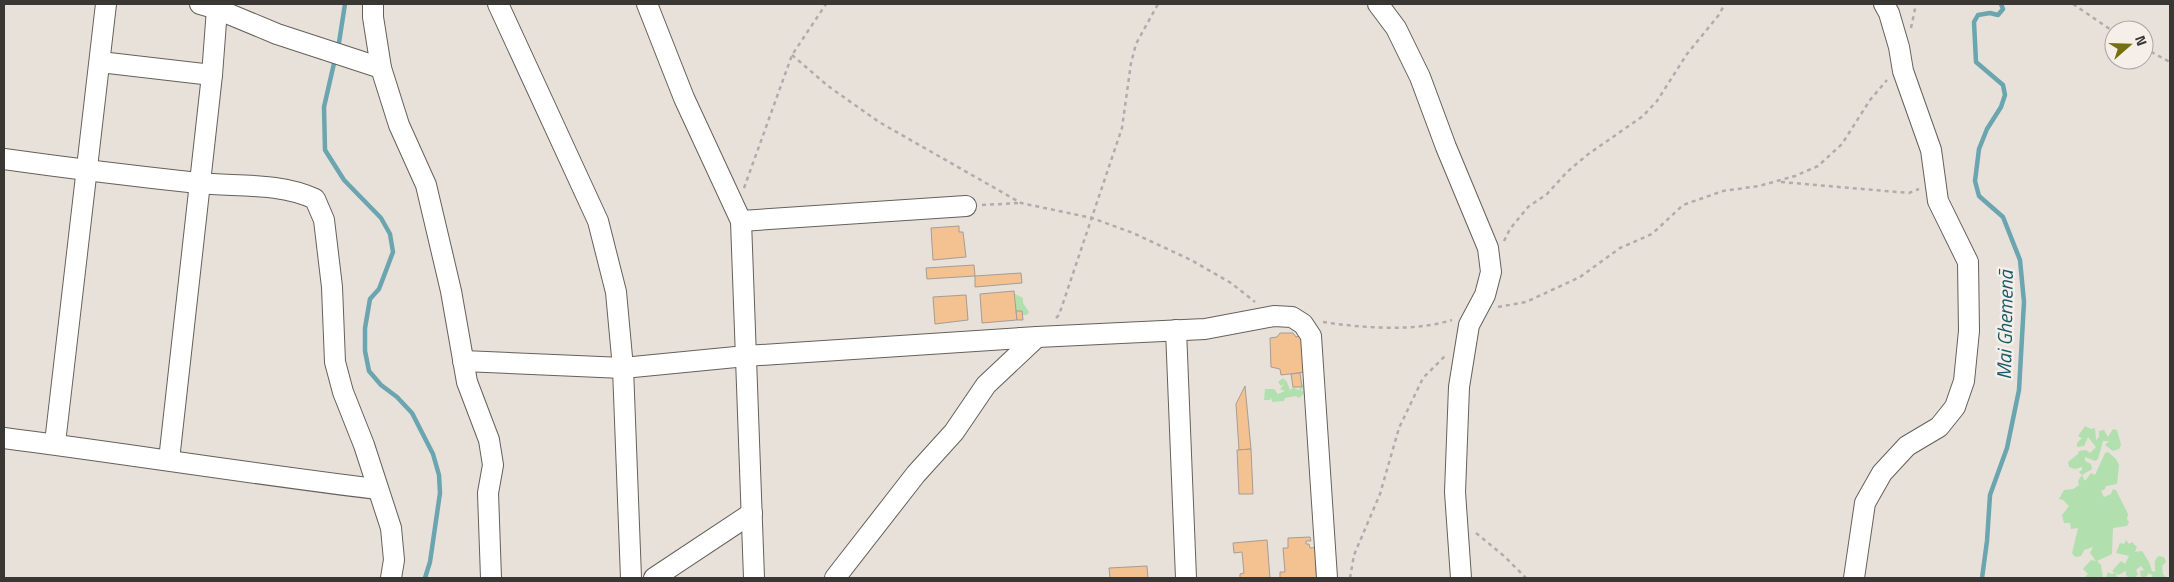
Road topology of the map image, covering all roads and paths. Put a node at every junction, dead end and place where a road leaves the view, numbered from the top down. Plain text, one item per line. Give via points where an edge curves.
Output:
1 (106, 4) edge
2 (373, 4) edge
3 (498, 4) edge
4 (647, 4) edge
5 (826, 4) edge
6 (1158, 4) edge
7 (1378, 4) edge
8 (1725, 4) edge
9 (1884, 4) edge
10 (1916, 4) edge
11 (2073, 4) edge
12 (209, 6) edge
13 (2104, 25) edge
14 (1910, 30) dead end
15 (2154, 53) edge
16 (792, 55) junction
17 (1900, 56) junction
18 (100, 62) junction
19 (2170, 62) edge
20 (381, 68) junction
21 (212, 75) junction
22 (4, 159) edge
23 (87, 170) junction
24 (1777, 181) junction
25 (200, 184) junction
26 (1935, 184) junction
27 (1021, 203) junction
28 (966, 206) joint
29 (739, 216) junction
30 (1092, 218) junction
31 (1502, 246) dead end
32 (1476, 312) junction
33 (1283, 317) junction
34 (1176, 330) junction
35 (1037, 337) junction
36 (1448, 353) dead end
37 (746, 356) junction
38 (463, 361) junction
39 (623, 368) junction
40 (4, 438) edge
41 (55, 443) junction
42 (169, 460) junction
43 (377, 489) junction
44 (752, 513) junction
45 (1473, 531) dead end
46 (390, 578) edge
47 (491, 578) edge
48 (631, 578) edge
49 (654, 578) edge
50 (754, 578) edge
51 (835, 578) edge
52 (1186, 578) edge
53 (1327, 578) edge
54 (1350, 578) edge
55 (1461, 578) edge
56 (1526, 578) edge
57 (1854, 578) edge

1 - 18 street
2 - 20 street
3 - 39 street via 598,221 616,292
4 - 29 street via 684,98
5 - 16 path
6 - 30 path via 1136,44 1122,128
7 - 32 street via 1396,28 1420,77 1488,248 1490,272 1485,295
8 - 31 path via 1657,101 1643,116 1587,156 1547,194 1528,207 1510,229
9 - 17 street
10 - 14 path
11 - 13 path
12 - 20 street via 277,34
12 - 21 street
15 - 19 path
16 - 27 path via 828,86 879,122
16 - 29 path via 768,119
17 - 24 path via 1884,86 1870,100 1842,144 1818,166
17 - 26 street via 1932,150
18 - 21 street
18 - 23 street
20 - 38 street via 400,125 426,185 451,291
21 - 25 street
22 - 23 street
23 - 25 street
23 - 41 street
24 - 26 path via 1909,193
24 - 32 path via 1724,191 1683,205 1652,234 1620,248 1580,277 1526,302
25 - 42 street
25 - 43 street via 278,189 300,192 314,199 324,220 332,287 335,362
26 - 57 street via 1938,202 1968,262 1970,331 1964,381 1955,407 1939,427 1907,446 1882,473 1865,503
27 - 28 path
27 - 30 path
28 - 29 street
29 - 37 street
30 - 33 path via 1191,260
30 - 35 path via 1060,315
32 - 33 path via 1420,326 1369,327
32 - 55 street via 1469,325 1459,386 1455,492
33 - 34 street
33 - 53 street via 1303,324 1311,336
34 - 35 street
34 - 52 street
35 - 37 street
35 - 51 street via 986,385 954,432 916,474
36 - 54 path via 1423,378 1399,428 1380,494 1354,555
37 - 39 street
37 - 44 street
38 - 39 street
38 - 47 street via 467,382 489,440 493,465 488,493
39 - 48 street
40 - 41 street
41 - 42 street
42 - 43 street
43 - 46 street via 391,528 394,560
44 - 49 street
44 - 50 street
45 - 56 path

